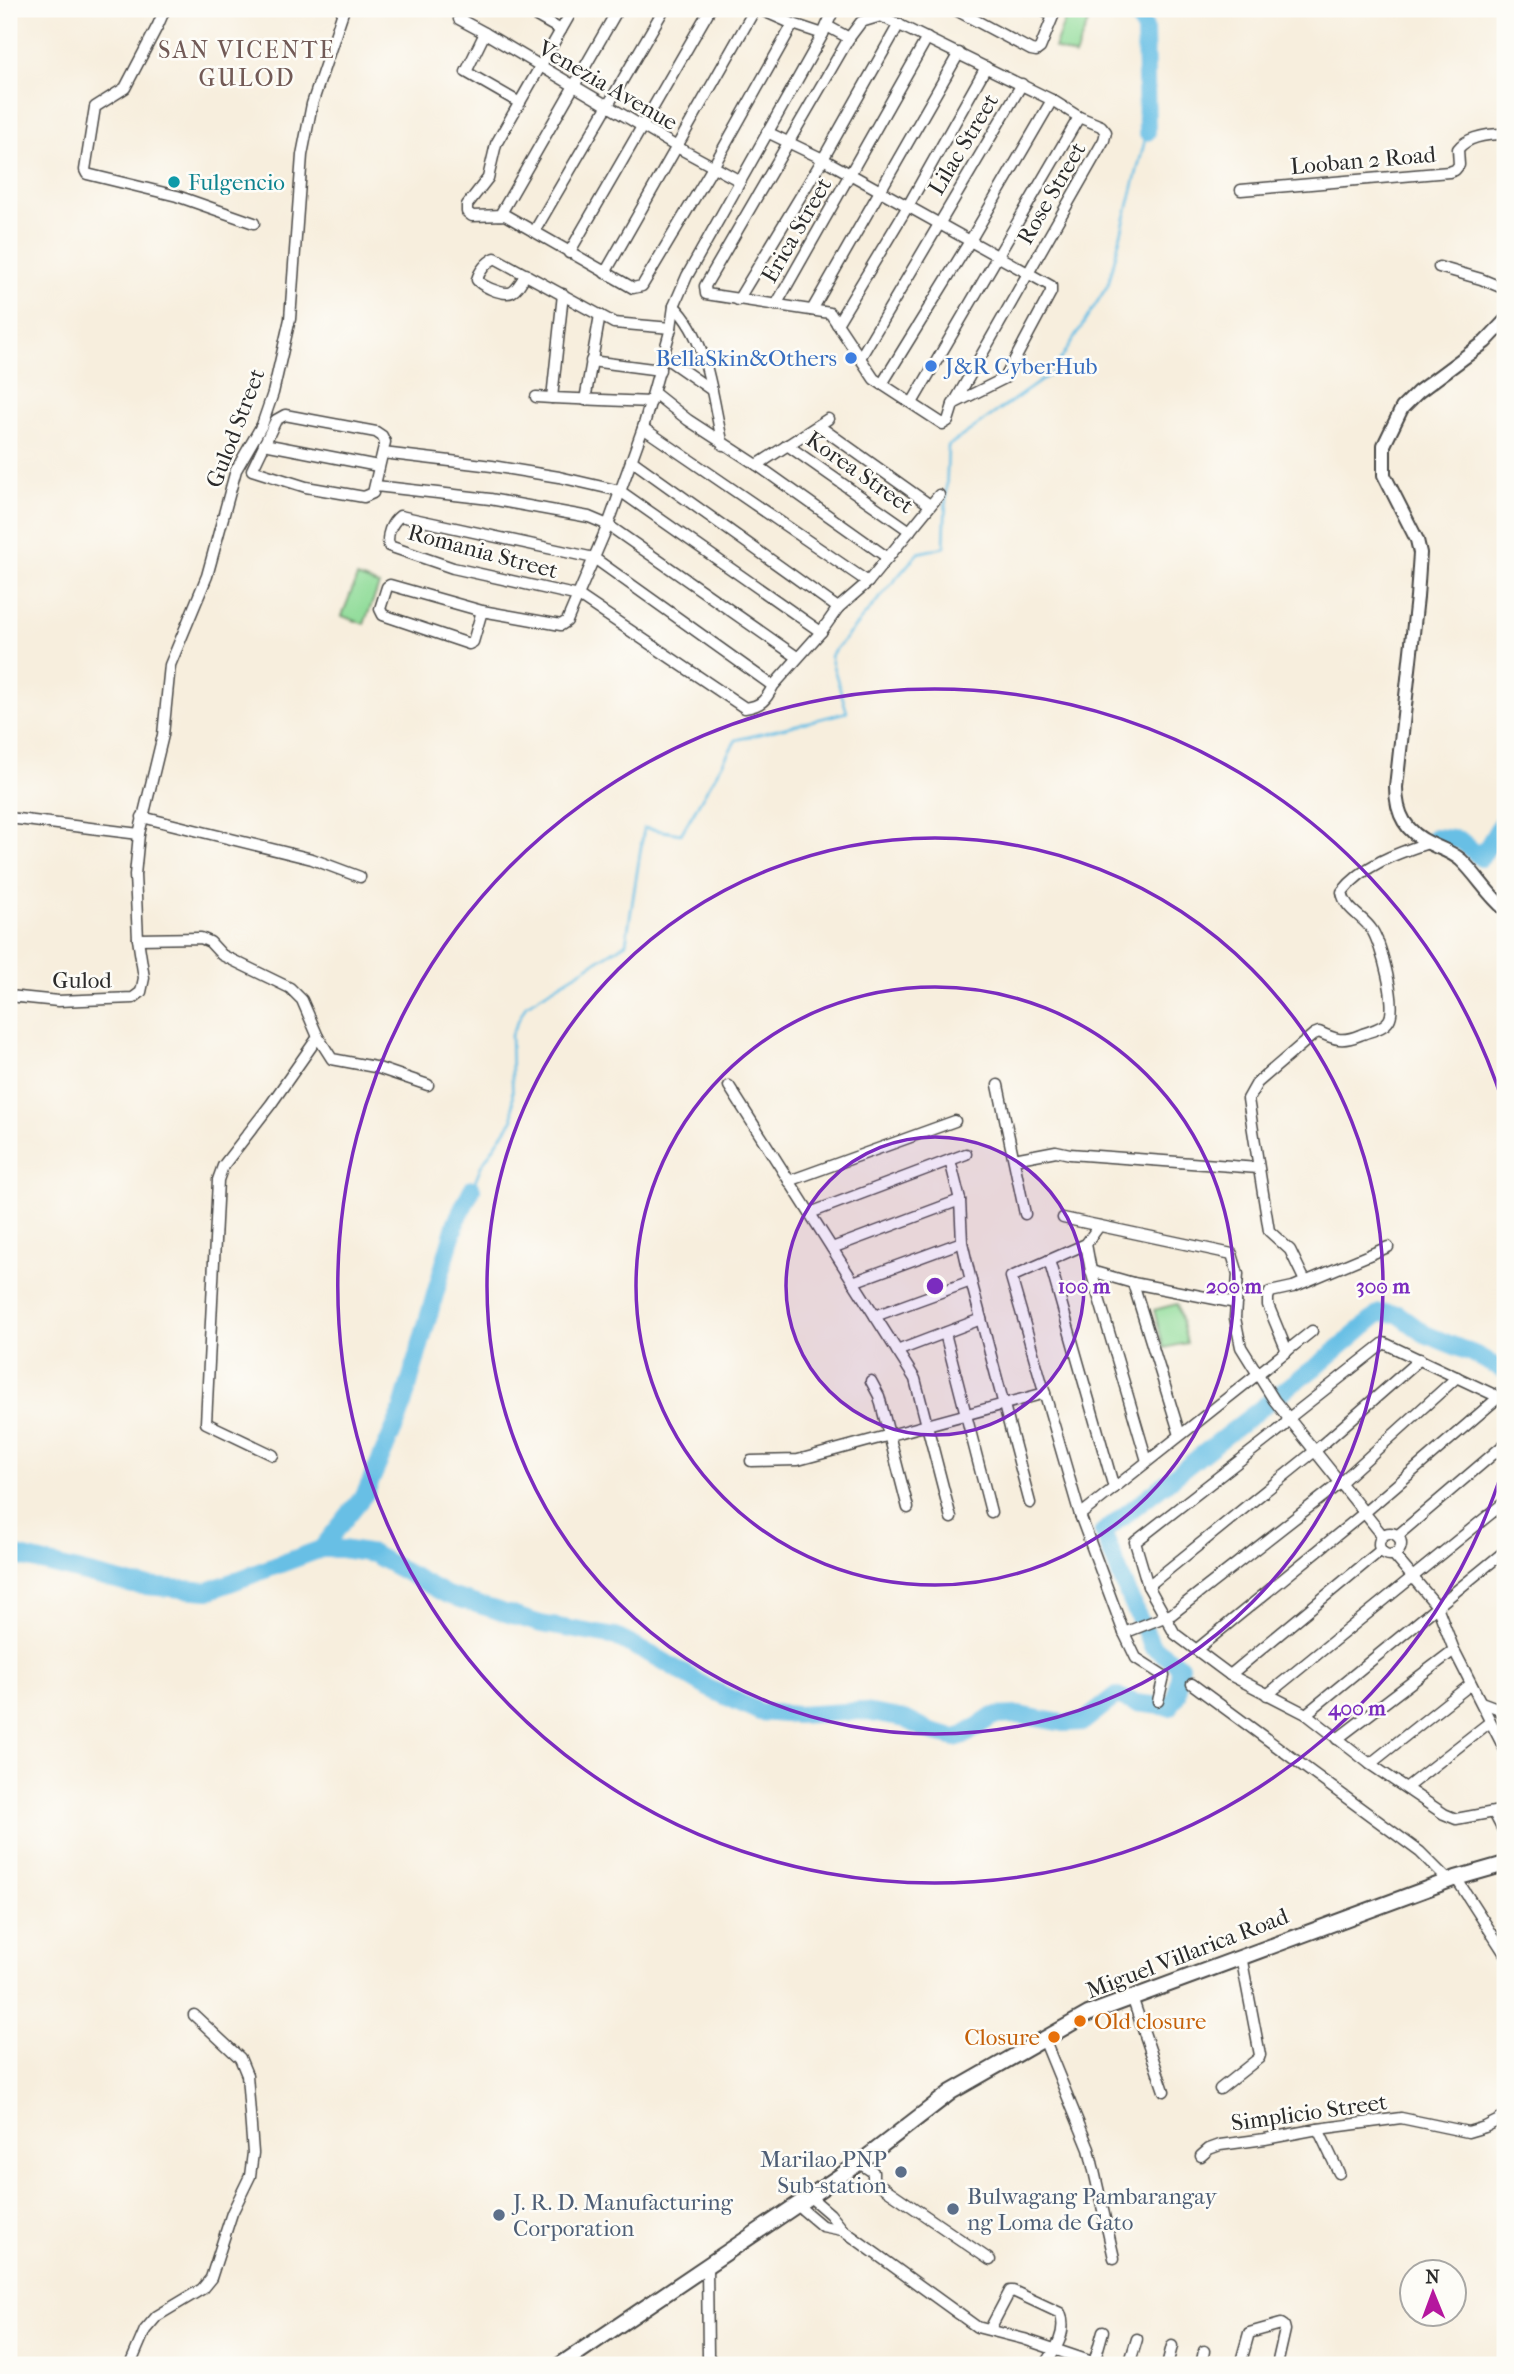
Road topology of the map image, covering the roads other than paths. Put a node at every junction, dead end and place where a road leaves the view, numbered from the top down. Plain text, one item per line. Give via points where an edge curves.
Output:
1 (165, 9) edge
2 (344, 9) edge
3 (524, 9) edge
4 (573, 9) edge
5 (618, 9) edge
6 (664, 9) edge
7 (710, 9) edge
8 (757, 9) edge
9 (834, 9) edge
10 (954, 9) edge
11 (1040, 9) edge
12 (1054, 12) edge
13 (461, 14) edge
14 (793, 24) junction
15 (899, 24) junction
16 (561, 30) junction
17 (825, 30) junction
18 (485, 33) junction
19 (849, 38) junction
20 (927, 38) junction
21 (959, 53) junction
22 (540, 67) junction
23 (986, 67) junction
24 (1021, 85) junction
25 (574, 86) junction
26 (1052, 100) junction
27 (520, 103) junction
28 (607, 107) junction
29 (1079, 117) junction
30 (642, 125) junction
31 (767, 132) junction
32 (1505, 134) edge
33 (787, 143) junction
34 (677, 148) junction
35 (823, 159) junction
36 (713, 167) junction
37 (850, 174) junction
38 (740, 181) junction
39 (880, 190) junction
40 (1241, 190) dead end
41 (908, 206) junction
42 (500, 215) junction
43 (254, 223) dead end
44 (939, 223) junction
45 (534, 232) junction
46 (970, 241) junction
47 (569, 253) junction
48 (999, 257) junction
49 (1438, 267) dead end
50 (605, 273) junction
51 (1028, 273) junction
52 (527, 274) junction
53 (1505, 289) edge
54 (563, 294) junction
55 (738, 300) junction
56 (776, 305) junction
57 (674, 306) junction
58 (812, 310) junction
59 (600, 315) junction
60 (1505, 321) edge
61 (837, 324) junction
62 (671, 328) junction
63 (664, 357) junction
64 (860, 358) junction
65 (592, 361) junction
66 (660, 370) junction
67 (882, 384) junction
68 (710, 389) junction
69 (536, 397) dead end
70 (552, 398) junction
71 (652, 398) junction
72 (585, 400) junction
73 (912, 404) junction
74 (953, 405) junction
75 (643, 428) junction
76 (264, 444) junction
77 (723, 445) junction
78 (787, 445) junction
79 (383, 453) junction
80 (631, 460) junction
81 (757, 465) junction
82 (379, 466) junction
83 (376, 486) junction
84 (620, 491) junction
85 (939, 495) dead end
86 (930, 505) junction
87 (608, 525) junction
88 (910, 531) junction
89 (594, 558) junction
90 (888, 558) junction
91 (868, 582) junction
92 (579, 596) junction
93 (838, 608) junction
94 (482, 611) junction
95 (821, 632) junction
96 (797, 657) junction
97 (773, 686) junction
98 (142, 817) junction
99 (9, 818) edge
100 (139, 834) junction
101 (1428, 843) junction
102 (360, 877) dead end
103 (1505, 909) edge
104 (138, 939) junction
105 (9, 996) edge
106 (318, 1037) junction
107 (428, 1085) dead end
108 (999, 1085) dead end
109 (729, 1086) dead end
110 (955, 1121) dead end
111 (966, 1154) dead end
112 (1014, 1158) junction
113 (950, 1160) junction
114 (1258, 1168) junction
115 (789, 1181) junction
116 (960, 1200) junction
117 (810, 1213) junction
118 (1025, 1214) dead end
119 (1063, 1218) dead end
120 (1099, 1226) junction
121 (962, 1242) junction
122 (1086, 1244) junction
123 (1388, 1247) dead end
124 (832, 1248) junction
125 (1049, 1261) junction
126 (1091, 1272) junction
127 (971, 1281) junction
128 (1306, 1281) junction
129 (853, 1282) junction
130 (1133, 1283) junction
131 (1236, 1303) junction
132 (875, 1316) junction
133 (981, 1319) junction
134 (1312, 1331) dead end
135 (945, 1333) junction
136 (897, 1351) junction
137 (1287, 1351) junction
138 (1420, 1359) junction
139 (1257, 1373) junction
140 (1457, 1377) junction
141 (871, 1381) dead end
142 (1045, 1393) junction
143 (1502, 1399) edge
144 (1004, 1404) junction
145 (965, 1415) junction
146 (1289, 1418) junction
147 (927, 1426) junction
148 (1180, 1435) junction
149 (889, 1436) junction
150 (1505, 1444) edge
151 (1316, 1450) junction
152 (273, 1455) dead end
153 (751, 1461) dead end
154 (1147, 1461) junction
155 (1340, 1483) junction
156 (1114, 1488) junction
157 (1505, 1502) edge
158 (1030, 1503) dead end
159 (908, 1508) dead end
160 (991, 1512) dead end
161 (1364, 1513) junction
162 (1080, 1516) junction
163 (951, 1518) dead end
164 (1383, 1536) junction
165 (1397, 1536) junction
166 (1381, 1549) junction
167 (1505, 1551) edge
168 (1393, 1554) junction
169 (1412, 1575) junction
170 (1149, 1586) junction
171 (1437, 1606) junction
172 (1164, 1618) junction
173 (1124, 1633) junction
174 (1196, 1650) junction
175 (1454, 1650) junction
176 (1230, 1675) junction
177 (1192, 1684) dead end
178 (1471, 1684) junction
179 (1267, 1695) junction
180 (1158, 1700) dead end
181 (1481, 1702) junction
182 (1306, 1714) junction
183 (1505, 1716) edge
184 (1490, 1722) junction
185 (1337, 1739) junction
186 (1505, 1750) edge
187 (1370, 1764) junction
188 (1406, 1787) junction
189 (1505, 1810) edge
190 (1494, 1813) junction
191 (1505, 1834) edge
192 (1505, 1864) edge
193 (1453, 1880) junction
194 (1505, 1954) edge
195 (1241, 1956) junction
196 (1132, 1997) junction
197 (194, 2015) dead end
198 (1044, 2039) junction
199 (1220, 2089) dead end
200 (1164, 2091) dead end
201 (1505, 2117) edge
202 (1318, 2129) junction
203 (1201, 2156) dead end
204 (859, 2163) junction
205 (1339, 2173) dead end
206 (803, 2200) junction
207 (1114, 2258) dead end
208 (990, 2260) dead end
209 (708, 2266) junction
210 (990, 2329) junction
211 (1103, 2331) dead end
212 (1137, 2339) dead end
213 (1172, 2346) dead end
214 (1056, 2350) junction
215 (1204, 2351) dead end
216 (130, 2365) edge
217 (560, 2365) edge
218 (715, 2365) edge
219 (1045, 2365) edge
220 (1098, 2365) edge
221 (1129, 2365) edge
222 (1167, 2365) edge
223 (1201, 2365) edge
224 (1240, 2365) edge
225 (1278, 2365) edge

1 - 43 street via 125,88 94,107 85,170
2 - 98 street, Gulod Street via 312,104 302,155 290,318 273,393 262,425 236,470 207,576 170,665 163,735
3 - 16 street
4 - 16 street
5 - 25 street
6 - 28 street
7 - 30 street
8 - 14 street
8 - 34 street
9 - 17 street
10 - 12 street via 1036,51
11 - 12 street
13 - 18 street, Venezia Avenue
14 - 17 street
14 - 36 street
15 - 19 street via 881,16 861,22
15 - 20 street
15 - 35 street
16 - 22 street
17 - 19 street
17 - 31 street
18 - 22 street, Venezia Avenue
18 - 27 street via 466,72
19 - 33 street
20 - 21 street
20 - 37 street, Erica Street
21 - 23 street
21 - 39 street
22 - 25 street, Venezia Avenue
22 - 27 street
23 - 24 street
23 - 41 street
24 - 26 street
24 - 44 street, Lilac Street
25 - 28 street, Venezia Avenue
25 - 42 street
26 - 29 street
26 - 46 street
27 - 42 street via 496,145 488,178 467,205 472,216
28 - 30 street, Venezia Avenue
28 - 45 street
29 - 48 street
29 - 51 street, Rose Street via 1101,126 1106,132 1104,140
30 - 34 street, Venezia Avenue
30 - 47 street
31 - 33 street
31 - 38 street
32 - 40 street, Looban 2 Road via 1463,143 1458,149 1459,166 1449,172
33 - 35 street
33 - 55 street via 705,286 706,294
34 - 36 street, Venezia Avenue
34 - 50 street
35 - 37 street
35 - 55 street
36 - 38 street, Venezia Avenue
36 - 50 street via 642,286 633,288
37 - 39 street
37 - 56 street, Erica Street
38 - 57 street
39 - 41 street
39 - 58 street
41 - 44 street
41 - 61 street
42 - 45 street
44 - 46 street
44 - 64 street, Lilac Street
45 - 47 street
46 - 48 street
46 - 67 street
47 - 50 street
48 - 51 street
48 - 73 street
49 - 53 street
51 - 74 street, Rose Street
51 - 74 street via 1051,286 1052,292 1005,378
52 - 52 street via 495,258 477,280 509,294
52 - 54 street
54 - 59 street
54 - 70 street
55 - 56 street
56 - 58 street
57 - 62 street
57 - 68 street via 688,319 702,350
58 - 61 street via 830,313
59 - 62 street via 614,323
59 - 65 street
60 - 101 street via 1402,408 1384,445 1384,475 1420,553 1396,799 1401,821
61 - 64 street
62 - 63 street
63 - 66 street
63 - 68 street
64 - 67 street
65 - 66 street
65 - 72 street
66 - 71 street
67 - 73 street
68 - 77 street
69 - 70 street
70 - 72 street
71 - 72 street
71 - 75 street
71 - 77 street
73 - 74 street via 943,424
75 - 80 street
75 - 91 street
76 - 79 street via 276,420 285,415 376,432 385,442
76 - 82 street
76 - 83 street via 252,471 364,498 373,494
77 - 81 street
78 - 81 street
78 - 86 street via 824,422
78 - 88 street, Korea Street
79 - 82 street
79 - 84 street via 559,477
80 - 84 street
80 - 93 street
81 - 90 street
82 - 83 street
83 - 87 street via 490,499 589,517
84 - 87 street
84 - 95 street
85 - 86 street
86 - 88 street
87 - 89 street
87 - 96 street
88 - 90 street
89 - 92 street
89 - 92 street, Romania Street via 400,516 393,521 389,546 453,568
89 - 97 street
90 - 91 street
91 - 93 street
92 - 94 street via 561,625
92 - 97 street via 745,709 765,702
93 - 95 street
94 - 94 street via 390,584 380,609 383,615 469,644 474,642
95 - 96 street
96 - 97 street
98 - 100 street, Gulod Street
98 - 102 street via 312,859
99 - 100 street
100 - 104 street, Gulod Street via 135,875
101 - 103 street via 1458,857
101 - 114 street via 1395,854 1342,892 1349,908 1379,943 1393,1007 1390,1020 1346,1040 1314,1034 1257,1083 1248,1099
104 - 105 street, Gulod via 144,978 141,992 133,998 58,1001
104 - 106 street via 201,938 210,942 222,956 290,988 302,1000
106 - 107 street via 332,1059 375,1067
106 - 152 street via 223,1166 218,1180 206,1423
108 - 112 street
109 - 115 street
110 - 115 street
111 - 113 street
112 - 114 street via 1056,1150
112 - 118 street
113 - 116 street
113 - 117 street
114 - 128 street via 1269,1231 1290,1251
115 - 117 street
116 - 121 street
116 - 124 street
117 - 124 street
119 - 120 street
120 - 122 street
120 - 131 street via 1232,1254 1238,1273
121 - 127 street
121 - 129 street
122 - 125 street
122 - 126 street
123 - 128 street
124 - 129 street
125 - 142 street via 1011,1277
125 - 156 street
126 - 130 street
126 - 154 street
127 - 132 street
127 - 133 street
128 - 137 street via 1270,1292 1268,1298
129 - 132 street
130 - 131 street
130 - 148 street
131 - 139 street via 1241,1347
132 - 136 street
133 - 135 street
133 - 144 street
134 - 137 street
135 - 136 street
135 - 145 street
136 - 147 street via 915,1379
137 - 139 street
138 - 140 street
138 - 146 street via 1384,1343
138 - 151 street
139 - 146 street
139 - 148 street
140 - 143 street
140 - 155 street
141 - 149 street
142 - 144 street
142 - 162 street
143 - 161 street
144 - 145 street
144 - 158 street
145 - 147 street
145 - 160 street
146 - 151 street
146 - 170 street via 1135,1542
147 - 149 street
147 - 163 street
148 - 154 street
149 - 153 street via 798,1460
149 - 159 street
150 - 165 street
151 - 155 street
151 - 170 street
154 - 156 street
155 - 161 street
155 - 172 street
156 - 162 street
157 - 169 street
161 - 164 street
161 - 174 street
162 - 173 street
164 - 165 street
164 - 166 street
165 - 168 street via 1400,1546
166 - 168 street
166 - 176 street
167 - 171 street
168 - 169 street
169 - 171 street
169 - 179 street
170 - 172 street
171 - 175 street
171 - 182 street
172 - 173 street
172 - 174 street via 1175,1634
173 - 180 street via 1136,1658 1164,1676
174 - 176 street
175 - 178 street
175 - 185 street
176 - 179 street
177 - 193 street
178 - 181 street
178 - 187 street
179 - 182 street
181 - 183 street
181 - 184 street
182 - 185 street
184 - 186 street
184 - 188 street
185 - 187 street
187 - 188 street
188 - 190 street via 1456,1819
189 - 190 street
190 - 191 street
192 - 193 main road, Miguel Villarica Road
193 - 194 street
193 - 195 main road, Miguel Villarica Road
195 - 196 main road, Miguel Villarica Road
195 - 199 street via 1261,2054
196 - 198 main road, Miguel Villarica Road via 1088,2014
196 - 200 street
197 - 216 street via 240,2058 247,2075 253,2153 250,2176 232,2213 211,2278 202,2289 157,2316 145,2330
198 - 204 main road, Miguel Villarica Road via 951,2092
198 - 207 street via 1089,2148
201 - 202 street, Simplicio Street via 1468,2132 1401,2118
202 - 203 street, Simplicio Street via 1220,2145
202 - 205 street
204 - 206 main road, Miguel Villarica Road
204 - 208 street via 873,2172 873,2180
206 - 209 main road, Miguel Villarica Road
206 - 210 street via 830,2214 843,2231 977,2327
209 - 217 main road, Miguel Villarica Road
209 - 218 street via 708,2356
210 - 214 street
210 - 214 street via 1014,2291 1060,2313 1063,2323
211 - 220 street
212 - 221 street
213 - 222 street
214 - 219 street
214 - 220 street
215 - 223 street
224 - 225 street via 1249,2333 1281,2324

